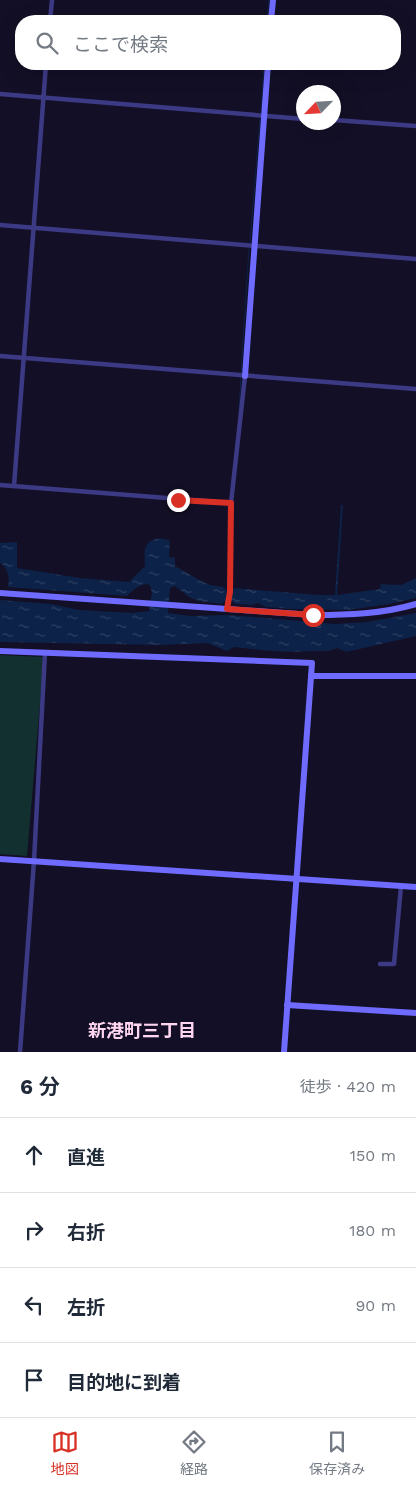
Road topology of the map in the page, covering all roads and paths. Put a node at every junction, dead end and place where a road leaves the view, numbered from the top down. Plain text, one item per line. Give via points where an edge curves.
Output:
1 (52, 0) edge
2 (273, 0) edge
3 (51, 15) edge
4 (272, 15) edge
5 (45, 70) edge
6 (267, 70) edge
7 (0, 94) edge
8 (42, 98) junction
9 (263, 116) junction
10 (296, 118) edge
11 (341, 121) edge
12 (416, 126) edge
13 (0, 225) edge
14 (34, 228) junction
15 (255, 246) junction
16 (416, 259) edge
17 (0, 356) edge
18 (24, 357) junction
19 (243, 376) junction
20 (416, 388) edge
21 (0, 485) edge
22 (14, 486) junction
23 (231, 503) junction
24 (0, 593) edge
25 (416, 604) edge
26 (227, 609) junction
27 (0, 651) edge
28 (45, 653) junction
29 (312, 676) junction
30 (416, 676) edge
31 (0, 859) edge
32 (34, 861) junction
33 (297, 879) junction
34 (401, 886) junction
35 (416, 888) edge
36 (380, 964) dead end
37 (287, 1004) junction
38 (416, 1013) edge
39 (20, 1052) edge
40 (284, 1052) edge

1 - 3 street
2 - 4 street
5 - 8 street
6 - 9 street
7 - 8 street
8 - 9 street
8 - 14 street
9 - 10 street
9 - 15 street
11 - 12 street
13 - 14 street
14 - 15 street
14 - 18 street
15 - 16 street
15 - 19 street
17 - 18 street
18 - 19 street
18 - 22 street
19 - 20 street
19 - 23 street
21 - 22 street
22 - 23 street
23 - 26 street via 230,602
24 - 26 street
25 - 26 street via 358,614 313,615
27 - 28 street
28 - 29 street via 312,663
28 - 32 street
29 - 30 street
29 - 33 street
31 - 32 street
32 - 33 street
32 - 39 street
33 - 34 street
33 - 37 street
34 - 35 street
34 - 36 street via 394,964
37 - 38 street
37 - 40 street

